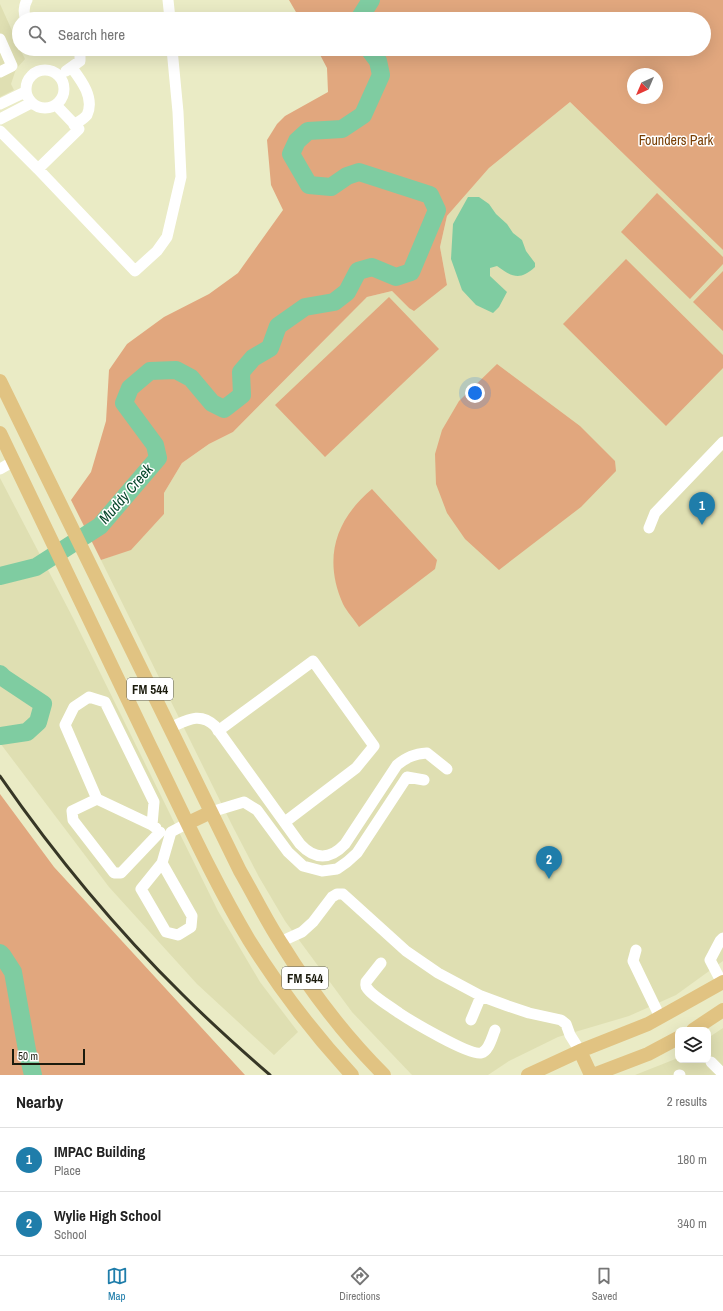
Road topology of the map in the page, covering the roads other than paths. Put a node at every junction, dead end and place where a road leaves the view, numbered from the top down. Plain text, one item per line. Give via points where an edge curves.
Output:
1 (27, 0) edge
2 (168, 0) edge
3 (24, 12) edge
4 (169, 12) edge
5 (0, 39) edge
6 (80, 56) edge
7 (173, 56) edge
8 (72, 68) junction
9 (0, 72) edge
10 (59, 76) junction
11 (25, 92) junction
12 (31, 103) junction
13 (0, 104) edge
14 (56, 105) junction
15 (3, 118) edge
16 (74, 125) junction
17 (0, 131) edge
18 (38, 169) junction
19 (0, 381) edge
20 (0, 433) edge
21 (723, 442) edge
22 (14, 461) junction
23 (0, 469) edge
24 (649, 528) dead end
25 (169, 728) junction
26 (218, 731) junction
27 (447, 769) dead end
28 (424, 780) dead end
29 (97, 799) junction
30 (211, 812) junction
31 (284, 822) junction
32 (188, 823) junction
33 (156, 828) junction
34 (171, 832) junction
35 (162, 863) junction
36 (723, 938) edge
37 (280, 942) junction
38 (636, 950) dead end
39 (381, 963) dead end
40 (723, 983) edge
41 (481, 996) junction
42 (723, 1010) edge
43 (660, 1017) junction
44 (471, 1020) dead end
45 (698, 1027) edge
46 (495, 1030) dead end
47 (675, 1040) edge
48 (580, 1051) junction
49 (711, 1062) dead end
50 (723, 1074) edge
51 (352, 1075) edge
52 (384, 1075) edge
53 (528, 1075) edge
54 (592, 1075) edge

1 - 3 lane
2 - 4 lane
5 - 9 lane via 12,66
6 - 8 lane via 80,61
7 - 18 lane via 181,177 167,237 157,251 135,271
8 - 10 lane
8 - 16 lane via 86,89 89,108 86,116
10 - 11 lane via 49,70 36,71 27,80
10 - 14 lane via 64,88 63,95
11 - 12 lane
11 - 13 lane
12 - 14 lane via 43,108
12 - 15 lane
13 - 15 lane
14 - 16 lane
16 - 18 lane via 78,129
17 - 18 lane
19 - 25 main road, FM 544 / FM 544
20 - 22 main road, FM 544 / FM 544
21 - 24 lane via 655,513
22 - 23 lane
22 - 32 main road, FM 544 / FM 544
25 - 26 lane via 189,720 203,718 210,721
25 - 30 main road, FM 544 / FM 544
26 - 31 lane
26 - 31 lane via 313,661 374,746 356,768
27 - 31 lane via 427,753 406,758 397,765 345,844 331,855 323,856 306,850
28 - 30 lane via 408,777 357,852 337,869 322,871 303,866 288,852 258,810 244,802
29 - 33 lane
29 - 33 lane via 72,811 73,820 114,873 121,872
29 - 33 lane via 66,725 74,707 89,697 105,702 154,802
30 - 32 main road
30 - 37 main road, FM 544 / FM 544 via 240,872
32 - 34 lane
32 - 51 main road, FM 544 / FM 544 via 226,900 266,966 298,1011
33 - 34 lane
34 - 35 lane
35 - 35 lane via 192,916 191,927 178,935 166,932 141,889
36 - 40 lane via 710,960
37 - 41 lane via 302,932 332,897 343,894 406,951 438,974
37 - 52 main road, FM 544 / FM 544 via 338,1024
38 - 43 lane via 633,961
39 - 46 lane via 366,982 367,989 388,1006 428,1031 480,1054 488,1048
40 - 43 main road
41 - 44 lane
41 - 48 lane via 529,1013 561,1020 566,1024
42 - 45 main road
43 - 48 main road
47 - 54 main road via 648,1054
48 - 53 main road
48 - 54 main road
49 - 50 lane

